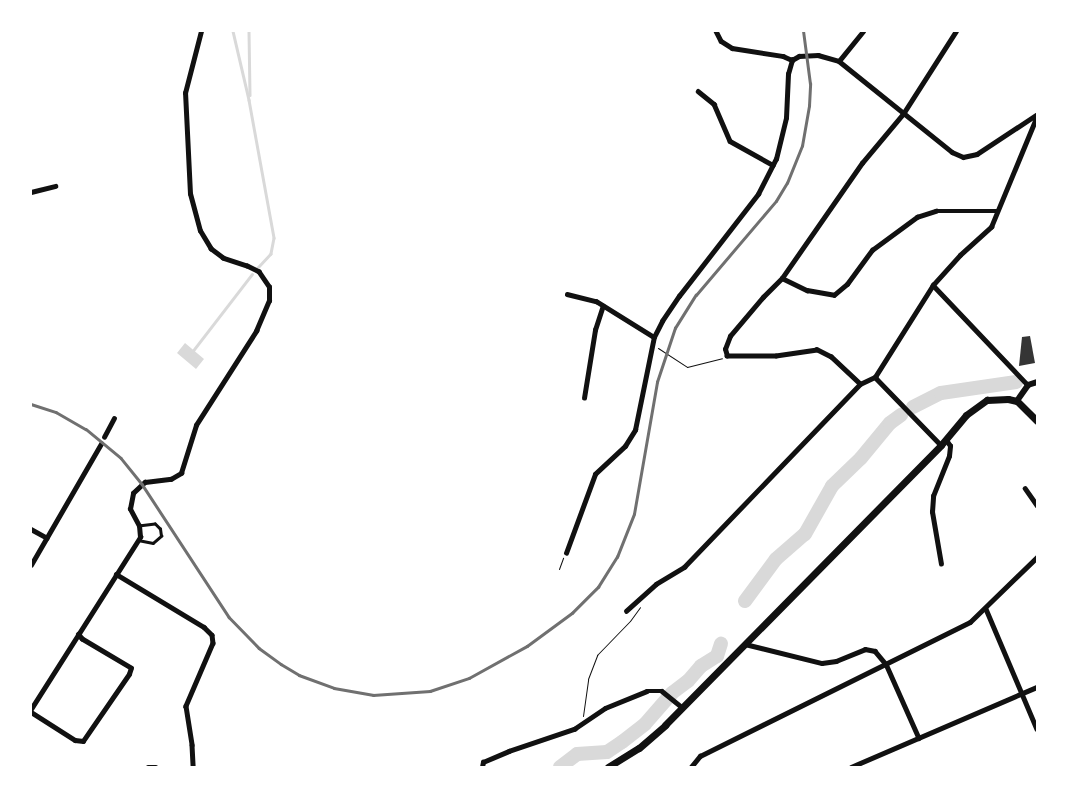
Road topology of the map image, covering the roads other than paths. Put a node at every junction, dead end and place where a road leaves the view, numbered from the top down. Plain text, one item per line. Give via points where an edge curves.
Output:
1 (201, 31) edge
2 (716, 31) edge
3 (862, 31) edge
4 (956, 31) edge
5 (792, 60) junction
6 (839, 61) junction
7 (698, 91) dead end
8 (903, 114) junction
9 (1037, 115) edge
10 (773, 165) junction
11 (54, 186) dead end
12 (31, 192) edge
13 (998, 211) junction
14 (782, 278) junction
15 (933, 285) junction
16 (567, 294) dead end
17 (603, 306) junction
18 (654, 337) junction
19 (875, 378) junction
20 (1037, 382) edge
21 (860, 384) junction
22 (1028, 385) junction
23 (584, 398) dead end
24 (1017, 401) junction
25 (114, 418) dead end
26 (1037, 421) edge
27 (104, 437) dead end
28 (943, 442) junction
29 (100, 444) dead end
30 (1025, 488) dead end
31 (1037, 505) edge
32 (139, 526) junction
33 (31, 529) edge
34 (48, 538) junction
35 (138, 540) junction
36 (566, 553) road end
37 (1037, 557) edge
38 (941, 564) dead end
39 (31, 565) edge
40 (116, 574) junction
41 (986, 609) junction
42 (626, 611) dead end
43 (78, 634) junction
44 (745, 644) junction
45 (886, 664) junction
46 (1037, 687) edge
47 (1022, 693) junction
48 (682, 707) junction
49 (31, 710) edge
50 (1037, 729) edge
51 (919, 738) junction
52 (148, 767) edge
53 (156, 767) edge
54 (193, 767) edge
55 (482, 767) edge
56 (608, 767) edge
57 (691, 767) edge
58 (851, 767) edge

1 - 32 street via 185,93 190,194 200,231 211,248 223,258 259,272 270,287 269,301 256,330 196,425 181,473 171,479 148,480 133,493 130,509
2 - 5 street via 732,48
3 - 6 street
4 - 8 street
5 - 6 street via 799,56 818,55
5 - 10 street via 788,74 786,118
6 - 8 street
7 - 10 street via 714,104 730,141
8 - 9 street via 963,157 977,154
8 - 14 street via 862,163
9 - 13 street
10 - 18 street via 758,194 679,296
11 - 12 street
13 - 14 street via 936,211 917,217 872,250 848,284 834,295 807,290
13 - 15 street via 991,227
14 - 21 street via 730,336 725,349 727,356 776,356 818,350
15 - 19 street
15 - 22 street
16 - 17 street via 596,301
17 - 18 street
17 - 23 street via 594,330
18 - 36 street via 635,430 625,446 595,474
19 - 21 street
19 - 28 street
20 - 22 street
21 - 42 street via 684,567 656,584
22 - 24 street
24 - 26 main road
24 - 28 main road via 987,400 966,415
25 - 27 street
28 - 38 street via 950,446 949,456 933,496 932,512
28 - 44 main road
29 - 34 street
30 - 31 street
32 - 35 street
32 - 35 lane via 155,524 161,536 153,543
33 - 34 street
34 - 39 street
35 - 40 street
37 - 41 street
40 - 43 street
40 - 54 street via 212,635 214,643 186,706
41 - 45 street via 970,622
41 - 47 street
43 - 49 street
43 - 49 street via 131,668 129,674 83,741 75,740
44 - 45 street via 822,662 836,661 865,650 875,651
44 - 48 main road
45 - 51 street
45 - 57 street via 704,754
46 - 47 street
47 - 50 street
47 - 51 street
48 - 55 street via 666,693 648,691 605,708 574,729 483,762
48 - 56 main road via 639,748
51 - 58 street
52 - 53 street

